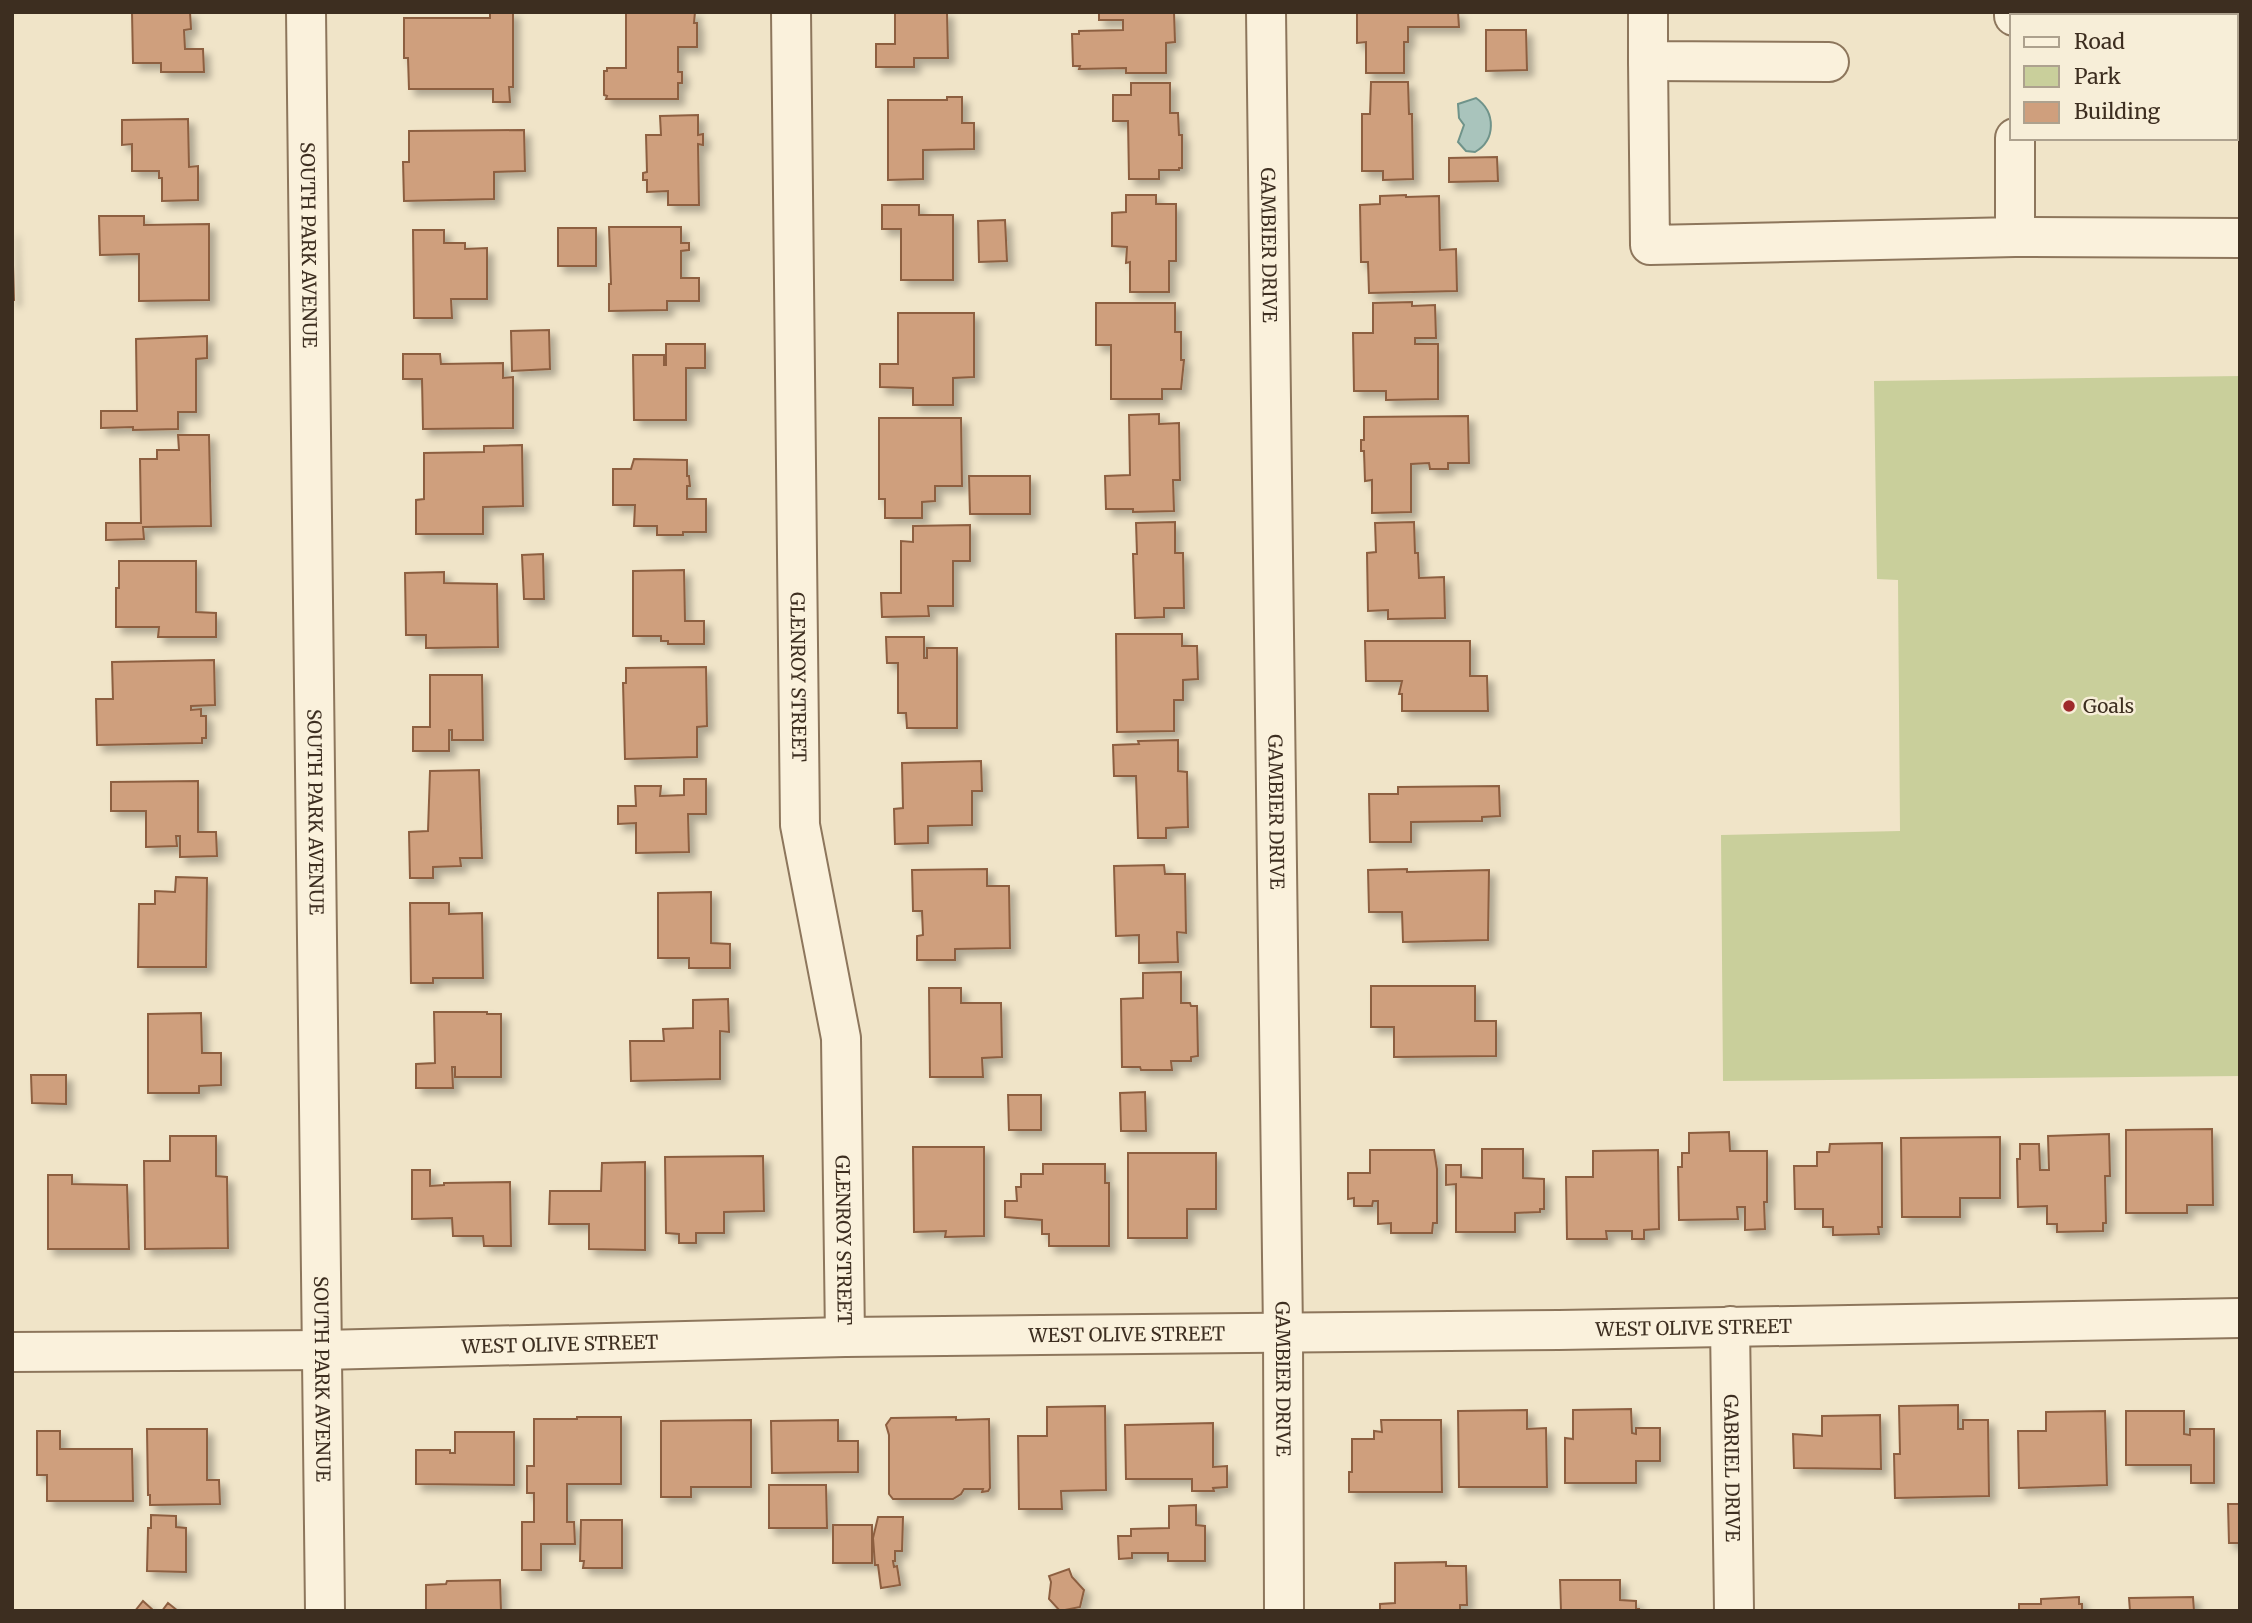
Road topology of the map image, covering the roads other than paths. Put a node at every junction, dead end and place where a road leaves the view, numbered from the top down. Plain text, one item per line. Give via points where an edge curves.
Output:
1 (306, 12) edge
2 (791, 12) edge
3 (1266, 12) edge
4 (1648, 12) edge
5 (1648, 61) junction
6 (1829, 62) dead end
7 (2015, 140) edge
8 (2015, 237) junction
9 (2240, 237) edge
10 (2240, 1318) edge
11 (1730, 1326) junction
12 (1283, 1333) junction
13 (845, 1337) junction
14 (323, 1350) junction
15 (12, 1352) edge
16 (325, 1611) edge
17 (1284, 1611) edge
18 (1734, 1611) edge

1 - 14 street, SOUTH PARK AVENUE
2 - 13 street, GLENROY STREET via 800,825 841,1038
3 - 12 street, GAMBIER DRIVE
4 - 5 street
5 - 6 street
5 - 8 street via 1650,245
7 - 8 street
8 - 9 street
10 - 11 street, WEST OLIVE STREET
11 - 12 street, WEST OLIVE STREET
11 - 18 street, GABRIEL DRIVE
12 - 13 street, WEST OLIVE STREET
12 - 17 street, GAMBIER DRIVE
13 - 14 street, WEST OLIVE STREET
14 - 15 street, WEST OLIVE STREET
14 - 16 street, SOUTH PARK AVENUE

